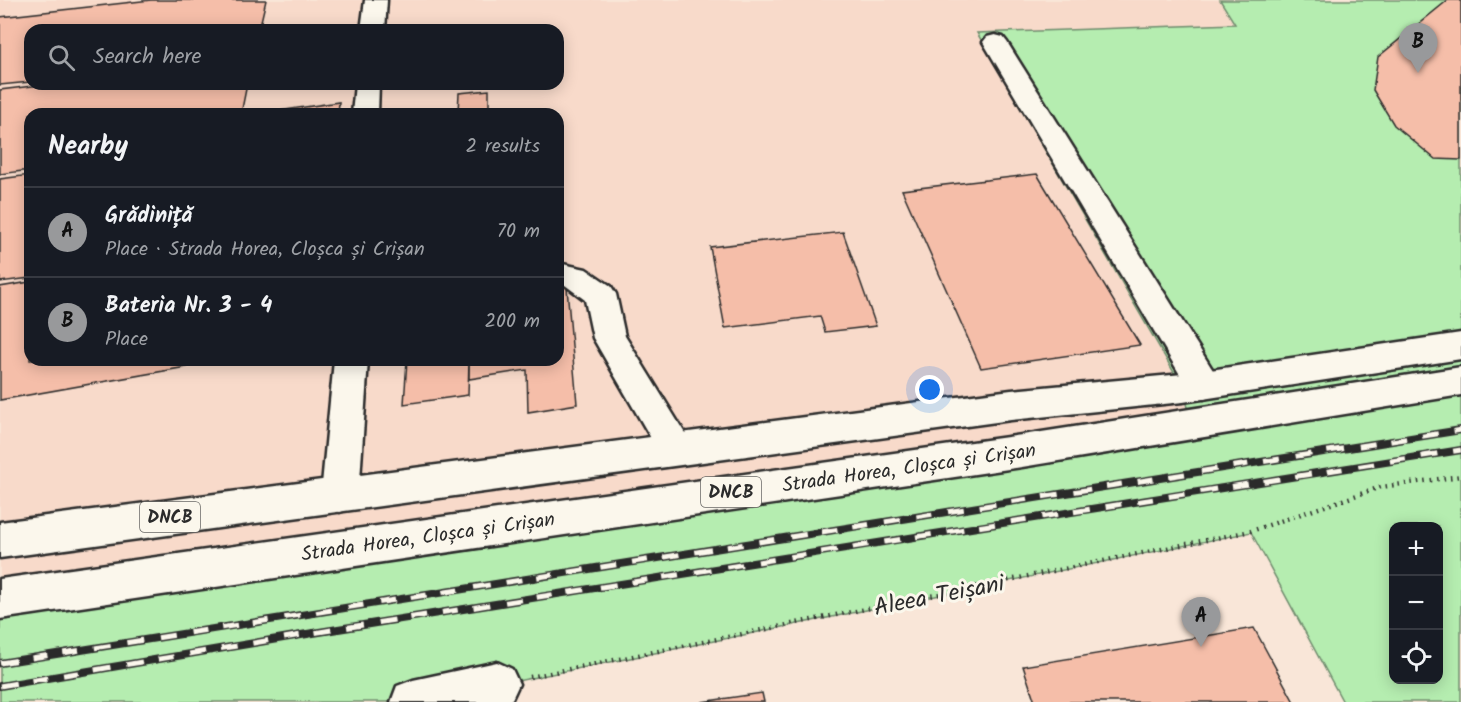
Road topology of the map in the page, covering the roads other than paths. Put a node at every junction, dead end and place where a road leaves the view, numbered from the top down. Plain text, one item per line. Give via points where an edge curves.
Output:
1 (376, 0) edge
2 (374, 24) edge
3 (995, 42) dead end
4 (367, 90) edge
5 (365, 108) edge
6 (564, 273) edge
7 (1461, 346) edge
8 (351, 366) edge
9 (1461, 381) edge
10 (1204, 385) junction
11 (676, 448) junction
12 (340, 495) junction
13 (0, 540) edge
14 (0, 599) edge
15 (497, 684) road end
16 (413, 702) edge

1 - 2 main road
3 - 10 main road
4 - 5 main road
6 - 11 main road via 600,294 609,338
7 - 10 main road, DNCB
8 - 12 main road
9 - 14 main road, Strada Horea, Cloșca și Crișan / DNCB via 1022,451
10 - 11 main road, DNCB via 1011,405
11 - 12 main road, DNCB
12 - 13 main road, DNCB
15 - 16 main road

